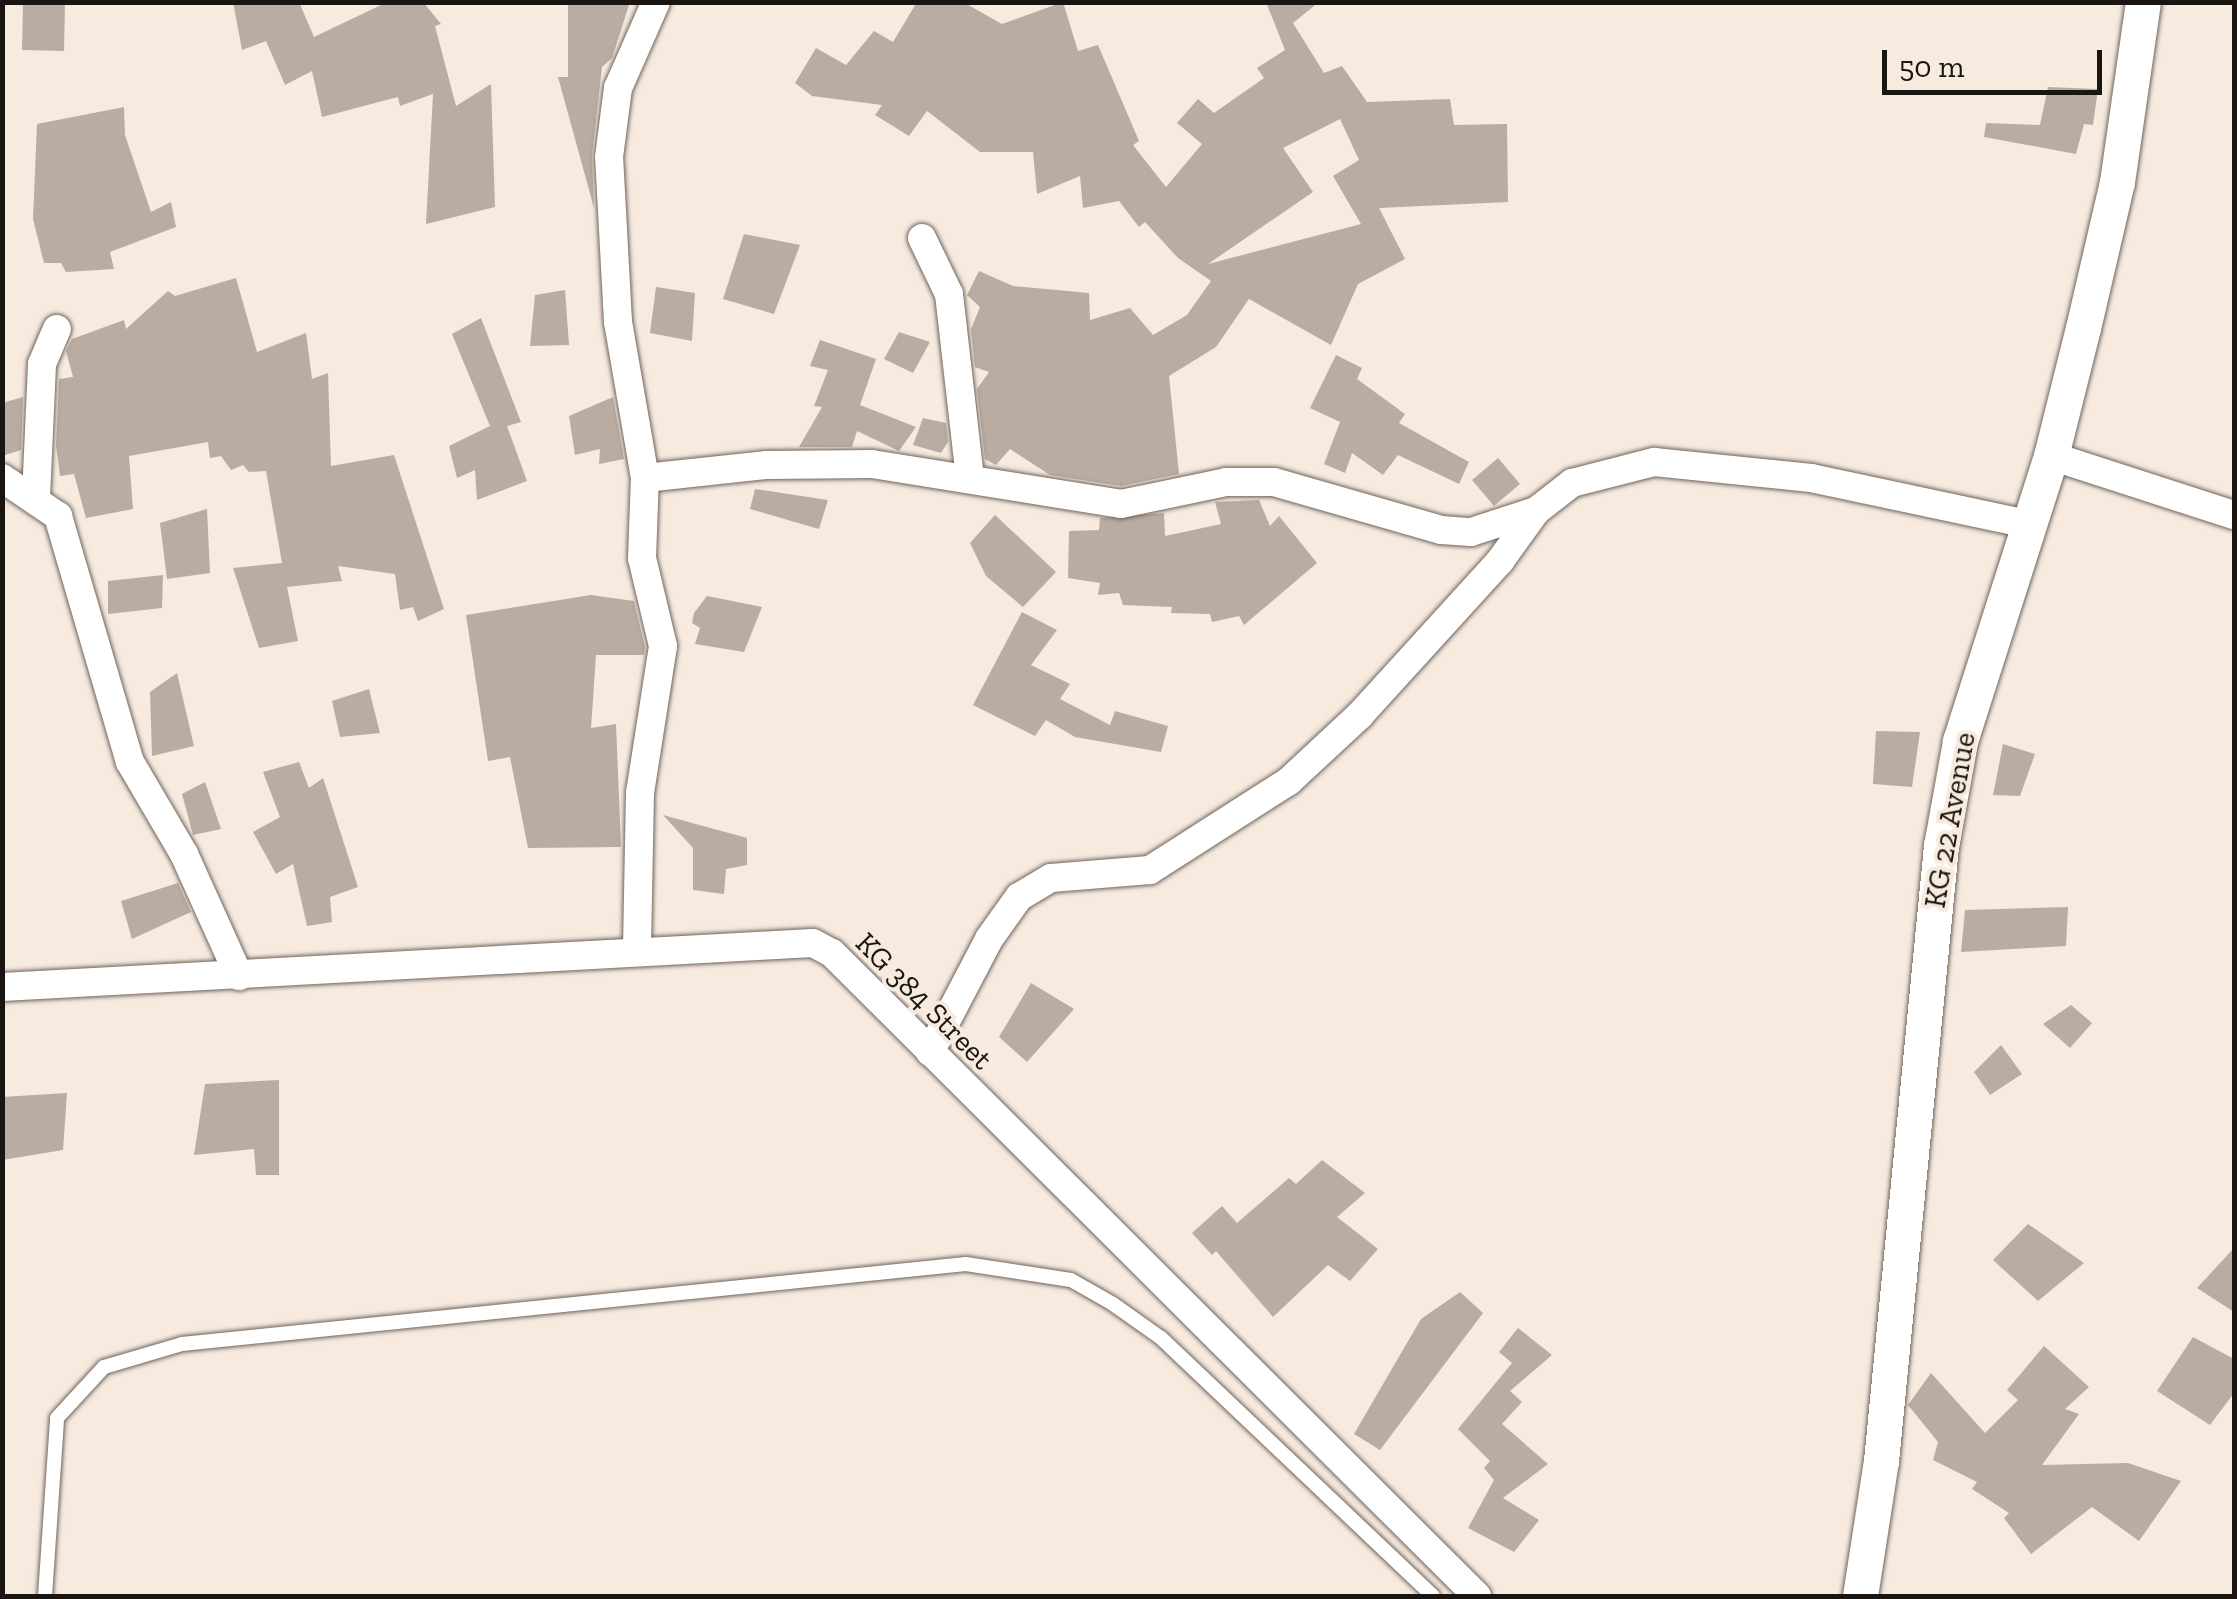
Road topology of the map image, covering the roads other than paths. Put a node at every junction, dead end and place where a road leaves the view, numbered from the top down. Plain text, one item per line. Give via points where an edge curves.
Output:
1 (656, 2) edge
2 (2144, 2) edge
3 (922, 238) dead end
4 (57, 330) dead end
5 (2051, 456) junction
6 (2, 478) edge
7 (645, 478) junction
8 (970, 479) junction
9 (36, 497) junction
10 (1536, 511) junction
11 (2234, 514) edge
12 (2028, 524) junction
13 (637, 948) junction
14 (238, 976) junction
15 (2, 987) edge
16 (930, 1052) junction
17 (46, 1596) edge
18 (1433, 1596) edge
19 (1477, 1596) edge
20 (1860, 1596) edge

1 - 7 street via 618,88 610,157 618,322
2 - 5 street, KG 22 Avenue via 2117,182
3 - 8 street via 949,294
4 - 9 street via 42,364
5 - 11 street
5 - 12 street, KG 22 Avenue
6 - 9 street
7 - 8 street via 767,465 872,464
7 - 13 street via 642,558 663,646 640,793
8 - 10 street via 1121,504 1226,482 1274,482 1456,531
9 - 14 street via 58,516 74,554 111,714 130,762 184,854
10 - 12 street via 1572,483 1654,462 1811,478
10 - 16 street via 1500,561 1359,716 1289,782 1150,870 1052,878 1019,896
12 - 20 street, KG 22 Avenue via 1960,741 1941,846 1881,1461
13 - 14 street, KG 384 Street
13 - 16 street, KG 384 Street via 813,944 832,953
14 - 15 street, KG 384 Street
16 - 19 street, KG 384 Street
17 - 18 lane via 57,1418 104,1368 182,1344 966,1264 1070,1280 1145,1327

